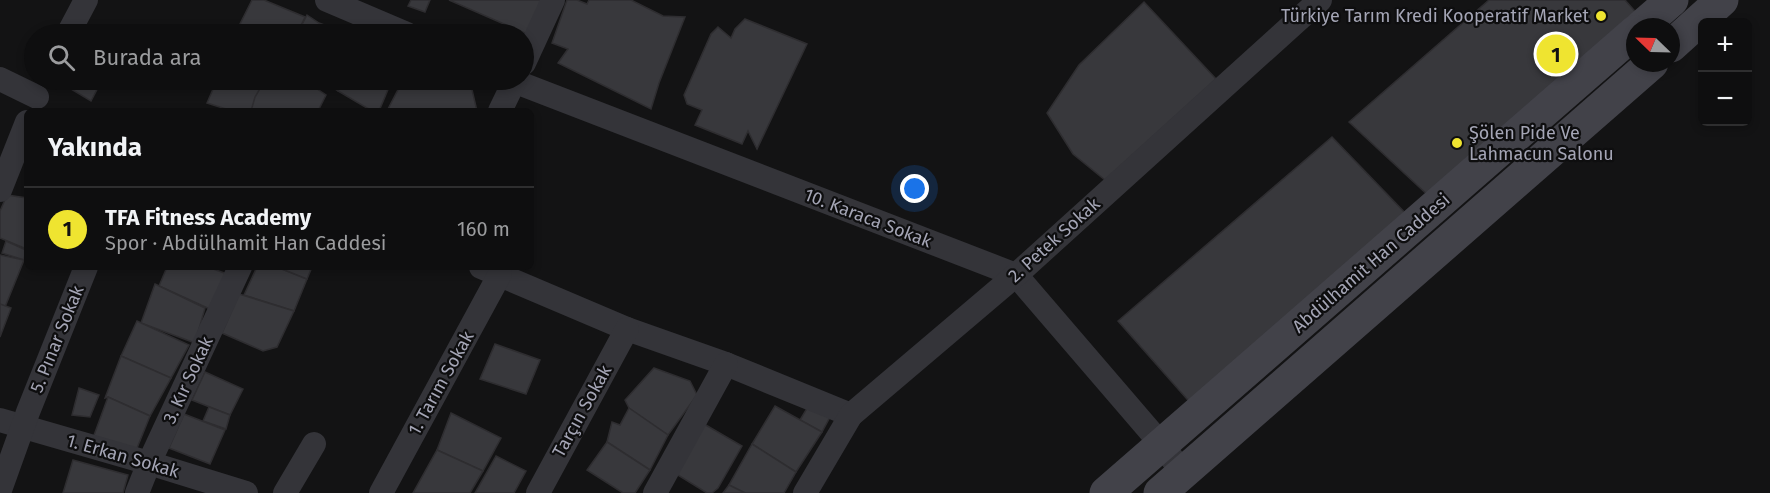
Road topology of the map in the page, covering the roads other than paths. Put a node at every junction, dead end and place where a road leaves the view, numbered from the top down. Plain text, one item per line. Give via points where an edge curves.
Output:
1 (86, 0) edge
2 (327, 0) edge
3 (553, 0) edge
4 (1320, 0) edge
5 (1672, 0) edge
6 (1722, 0) edge
7 (1651, 18) edge
8 (73, 24) edge
9 (383, 24) edge
10 (1680, 38) edge
11 (534, 39) edge
12 (1626, 40) edge
13 (1642, 72) edge
14 (0, 79) edge
15 (534, 83) edge
16 (24, 90) edge
17 (510, 90) edge
18 (501, 108) edge
19 (24, 130) edge
20 (0, 190) edge
21 (85, 270) edge
22 (239, 270) edge
23 (487, 270) edge
24 (489, 270) edge
25 (1016, 275) junction
26 (627, 329) junction
27 (726, 364) junction
28 (851, 415) junction
29 (17, 420) edge
30 (314, 444) dead end
31 (1162, 445) junction
32 (149, 463) junction
33 (1171, 483) edge
34 (218, 489) edge
35 (0, 490) edge
36 (137, 493) edge
37 (246, 493) edge
38 (285, 493) edge
39 (381, 493) edge
40 (538, 493) edge
41 (655, 493) edge
42 (805, 493) edge
43 (1106, 493) edge

1 - 8 street
2 - 9 street
3 - 11 street
4 - 25 street, 2. Petek Sokak
5 - 7 main road
6 - 10 main road
12 - 31 main road, Abdülhamit Han Caddesi
13 - 33 main road, Abdülhamit Han Caddesi
14 - 16 street
15 - 25 street, 10. Karaca Sokak
17 - 18 street
19 - 20 street
21 - 29 street, 5. Pınar Sokak
22 - 32 street, 3. Kır Sokak
23 - 39 street, 1. Tarım Sokak
24 - 26 street
25 - 28 street, 2. Petek Sokak
25 - 31 street, 10. Karaca Sokak
26 - 27 street
26 - 40 street, Tarçın Sokak
27 - 28 street
27 - 41 street
28 - 42 street, 2. Petek Sokak
29 - 32 street, 1. Erkan Sokak
29 - 35 street, 5. Pınar Sokak
30 - 38 street
31 - 33 street, 10. Karaca Sokak
31 - 43 main road, Abdülhamit Han Caddesi
32 - 34 street, 1. Erkan Sokak
32 - 36 street, 3. Kır Sokak
34 - 37 street, 1. Erkan Sokak

